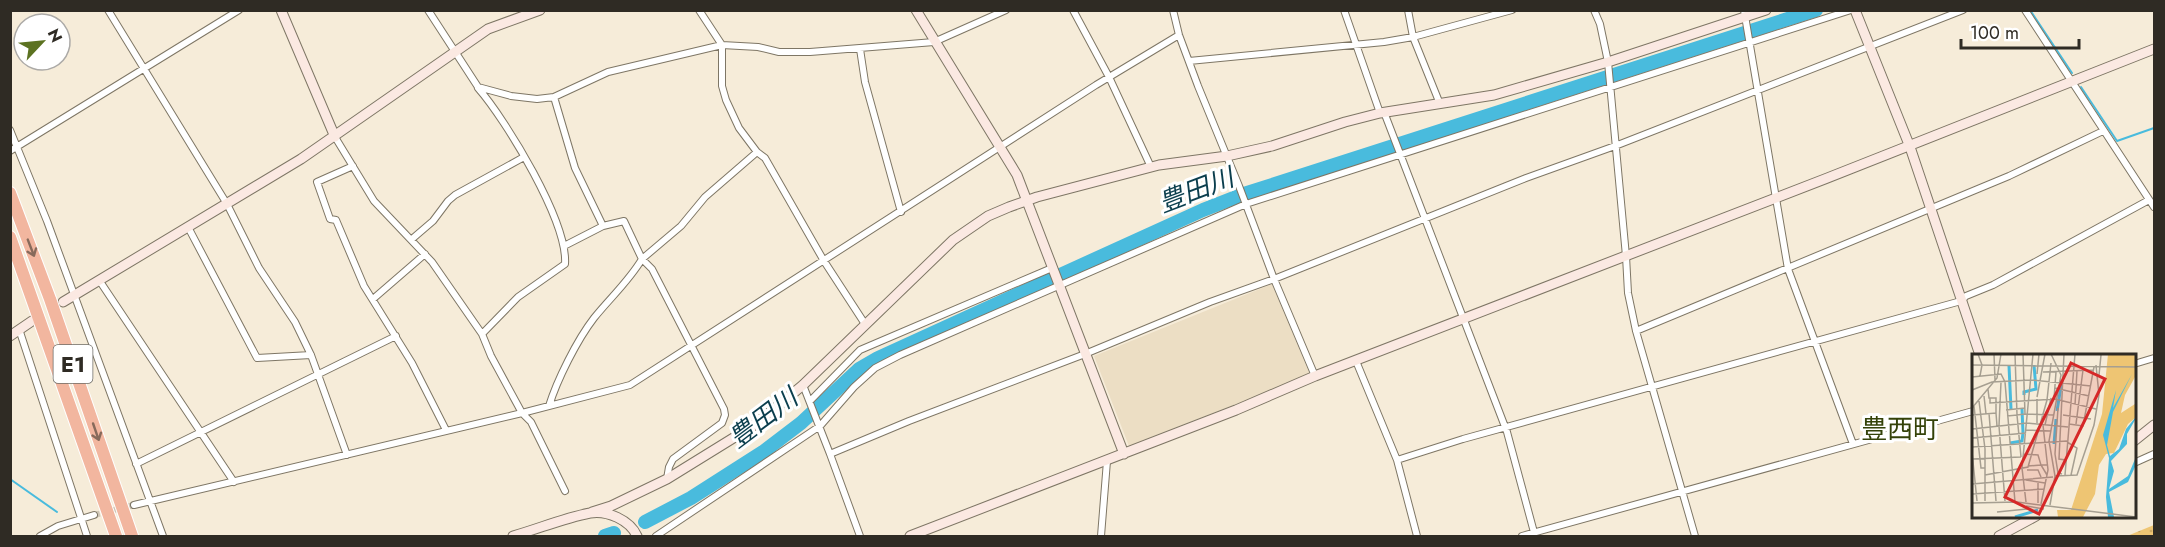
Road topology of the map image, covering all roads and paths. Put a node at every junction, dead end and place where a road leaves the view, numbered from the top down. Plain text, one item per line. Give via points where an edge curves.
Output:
1 (108, 10) edge
2 (239, 10) edge
3 (282, 10) edge
4 (428, 10) edge
5 (540, 10) edge
6 (699, 10) edge
7 (916, 10) edge
8 (1006, 10) edge
9 (1073, 10) edge
10 (1173, 10) edge
11 (1344, 10) edge
12 (1408, 10) edge
13 (1512, 10) edge
14 (1594, 10) edge
15 (1766, 10) edge
16 (1853, 10) edge
17 (1963, 10) edge
18 (2025, 10) edge
19 (1745, 18) edge
20 (1179, 35) junction
21 (1413, 37) junction
22 (934, 42) junction
23 (1749, 43) junction
24 (722, 45) junction
25 (1356, 45) junction
26 (1870, 47) junction
27 (860, 49) junction
28 (2154, 50) edge
29 (454, 52) junction
30 (1189, 61) junction
31 (1608, 65) junction
32 (145, 69) junction
33 (1109, 77) junction
34 (2072, 82) junction
35 (1610, 85) junction
36 (478, 87) junction
37 (1757, 91) junction
38 (554, 97) junction
39 (1440, 104) junction
40 (1382, 113) junction
41 (10, 130) edge
42 (2103, 131) junction
43 (335, 137) junction
44 (17, 146) junction
45 (1616, 146) junction
46 (1000, 147) junction
47 (1910, 147) junction
48 (10, 151) edge
49 (757, 152) junction
50 (1400, 154) junction
51 (1227, 156) junction
52 (524, 157) junction
53 (353, 166) junction
54 (1151, 167) junction
55 (10, 193) edge
56 (1776, 199) junction
57 (1027, 200) junction
58 (2149, 200) junction
59 (227, 204) junction
60 (1246, 204) junction
61 (1931, 207) junction
62 (2154, 207) edge
63 (901, 212) junction
64 (1424, 219) junction
65 (603, 226) junction
66 (188, 227) junction
67 (10, 237) edge
68 (412, 239) junction
69 (564, 246) junction
70 (424, 254) junction
71 (1626, 256) junction
72 (642, 260) junction
73 (825, 261) junction
74 (1788, 269) junction
75 (1052, 270) junction
76 (1274, 279) junction
77 (99, 280) junction
78 (1059, 286) junction
79 (74, 296) junction
80 (373, 299) junction
81 (1961, 301) junction
82 (63, 302) dead end
83 (1465, 319) junction
84 (32, 321) dead end
85 (866, 324) junction
86 (19, 329) junction
87 (1636, 331) junction
88 (482, 334) junction
89 (10, 336) edge
90 (396, 336) junction
91 (1814, 343) junction
92 (692, 346) junction
93 (1085, 354) junction
94 (1980, 354) edge
95 (311, 355) junction
96 (2154, 358) edge
97 (1356, 361) junction
98 (2135, 363) edge
99 (318, 376) junction
100 (1315, 376) junction
101 (803, 385) junction
102 (1653, 387) junction
103 (811, 403) junction
104 (549, 406) junction
105 (1972, 411) edge
106 (522, 413) junction
107 (819, 424) junction
108 (2154, 425) edge
109 (1506, 428) junction
110 (446, 430) junction
111 (201, 433) junction
112 (2135, 439) edge
113 (1853, 444) junction
114 (347, 454) junction
115 (830, 454) junction
116 (1124, 454) junction
117 (2154, 454) edge
118 (1397, 460) junction
119 (1107, 461) junction
120 (2135, 462) edge
121 (136, 464) junction
122 (667, 479) junction
123 (234, 482) junction
124 (564, 491) dead end
125 (1683, 491) junction
126 (149, 502) junction
127 (134, 505) tunnel mouth
128 (592, 512) junction
129 (94, 515) tunnel mouth
130 (2034, 517) edge
131 (81, 518) junction
132 (1535, 535) edge
133 (40, 537) edge
134 (87, 537) edge
135 (116, 537) edge
136 (132, 537) edge
137 (163, 537) edge
138 (513, 537) edge
139 (637, 537) edge
140 (656, 537) edge
141 (860, 537) edge
142 (910, 537) edge
143 (1101, 537) edge
144 (1417, 537) edge
145 (1522, 537) edge
146 (1695, 537) edge
147 (1999, 537) edge

1 - 32 street
2 - 32 street
3 - 43 street
4 - 29 street
5 - 29 street via 488,29
6 - 24 street
7 - 22 street
8 - 22 street
9 - 33 street
10 - 20 street
11 - 25 street
12 - 21 street
13 - 21 street
14 - 31 street
15 - 19 street
16 - 23 street
16 - 26 street
17 - 26 street
18 - 34 street
19 - 23 street
19 - 31 street
20 - 30 street
20 - 33 street
21 - 25 street
21 - 39 street
22 - 27 street
22 - 46 street
23 - 35 street
23 - 37 street
24 - 27 street via 779,52
24 - 38 street via 608,72
24 - 49 street via 726,100 739,128
25 - 30 street
25 - 40 street
26 - 37 street
26 - 47 street
27 - 63 street via 864,82
28 - 34 street
29 - 36 street
29 - 43 street
30 - 51 street
31 - 35 street
31 - 39 street via 1494,95
32 - 44 street
32 - 59 street
33 - 46 street
33 - 54 street
34 - 42 street
34 - 47 street
35 - 45 street
35 - 50 street
36 - 38 street via 511,96
36 - 52 street
37 - 45 street
37 - 56 street
38 - 65 street via 575,168
39 - 40 street
40 - 50 street
40 - 51 street
41 - 44 street
42 - 58 street
42 - 61 street via 2009,176
43 - 53 street
43 - 59 street
44 - 48 street
44 - 79 street
45 - 64 street
45 - 71 street
46 - 57 street
46 - 63 street
47 - 56 street
47 - 61 street
49 - 72 street
49 - 73 street via 765,158
50 - 60 street
50 - 64 street
51 - 54 street
51 - 60 street
52 - 68 street via 454,195 434,221
52 - 69 street via 541,186
53 - 68 street via 384,213
53 - 80 street via 316,182 330,219 336,220
54 - 57 street
55 -> 136 highway, E1
56 - 71 street
56 - 74 street
57 - 75 street
57 - 85 street via 968,228
58 - 62 street
58 - 81 street
59 - 66 street
59 - 95 street
60 - 76 street
60 - 78 street
61 - 74 street
61 - 81 street
63 - 73 street
64 - 76 street
64 - 83 street
65 - 69 street
65 - 72 street via 624,221
66 - 77 street
66 - 95 street via 257,358
67 - 135 highway, E1
68 - 70 street
69 - 88 street via 565,264 518,297
70 - 80 street
70 - 88 street
71 - 83 street
71 - 87 street
72 - 92 street via 652,269
72 - 104 street via 579,340
73 - 85 street
73 - 92 street
74 - 87 street
74 - 91 street
75 - 78 street
75 - 103 street via 860,350
76 - 93 street
76 - 100 street
77 - 79 street
77 - 111 street
78 - 93 street
78 - 107 street via 875,368
79 - 82 street
79 - 121 street
80 - 90 street
81 - 91 street
81 - 94 street
83 - 97 street
83 - 109 street
84 - 86 street
85 - 101 street
86 - 89 street
86 - 131 street
87 - 102 street
88 - 106 street
90 - 99 street
90 - 110 street
91 - 102 street
91 - 113 street
92 - 104 street via 630,385
92 - 122 street via 725,415 722,423 673,459
93 - 115 street
93 - 116 street
95 - 99 street
96 - 98 street
97 - 100 street
97 - 118 street
99 - 111 street
99 - 114 street
100 - 116 street
101 - 103 street
101 - 122 street via 756,424
102 - 109 street
102 - 125 street
103 - 107 street
104 - 106 street
105 - 113 street
106 - 110 street
106 - 124 street via 531,423
107 - 115 street
107 - 140 street
108 - 112 street
109 - 118 street
109 - 132 street
110 - 114 street
111 - 121 street
111 - 123 street
113 - 125 street
114 - 123 street
115 - 141 street
116 - 119 street
117 - 120 street
118 - 144 street
119 - 142 street
119 - 143 street
121 - 126 street
122 - 128 street
123 - 126 street
125 - 132 street
125 - 146 street
126 - 127 street
126 - 137 street
128 - 138 street
128 - 139 street via 619,518
129 - 131 street
130 - 147 street
131 - 133 street
131 - 134 street
132 - 145 street

